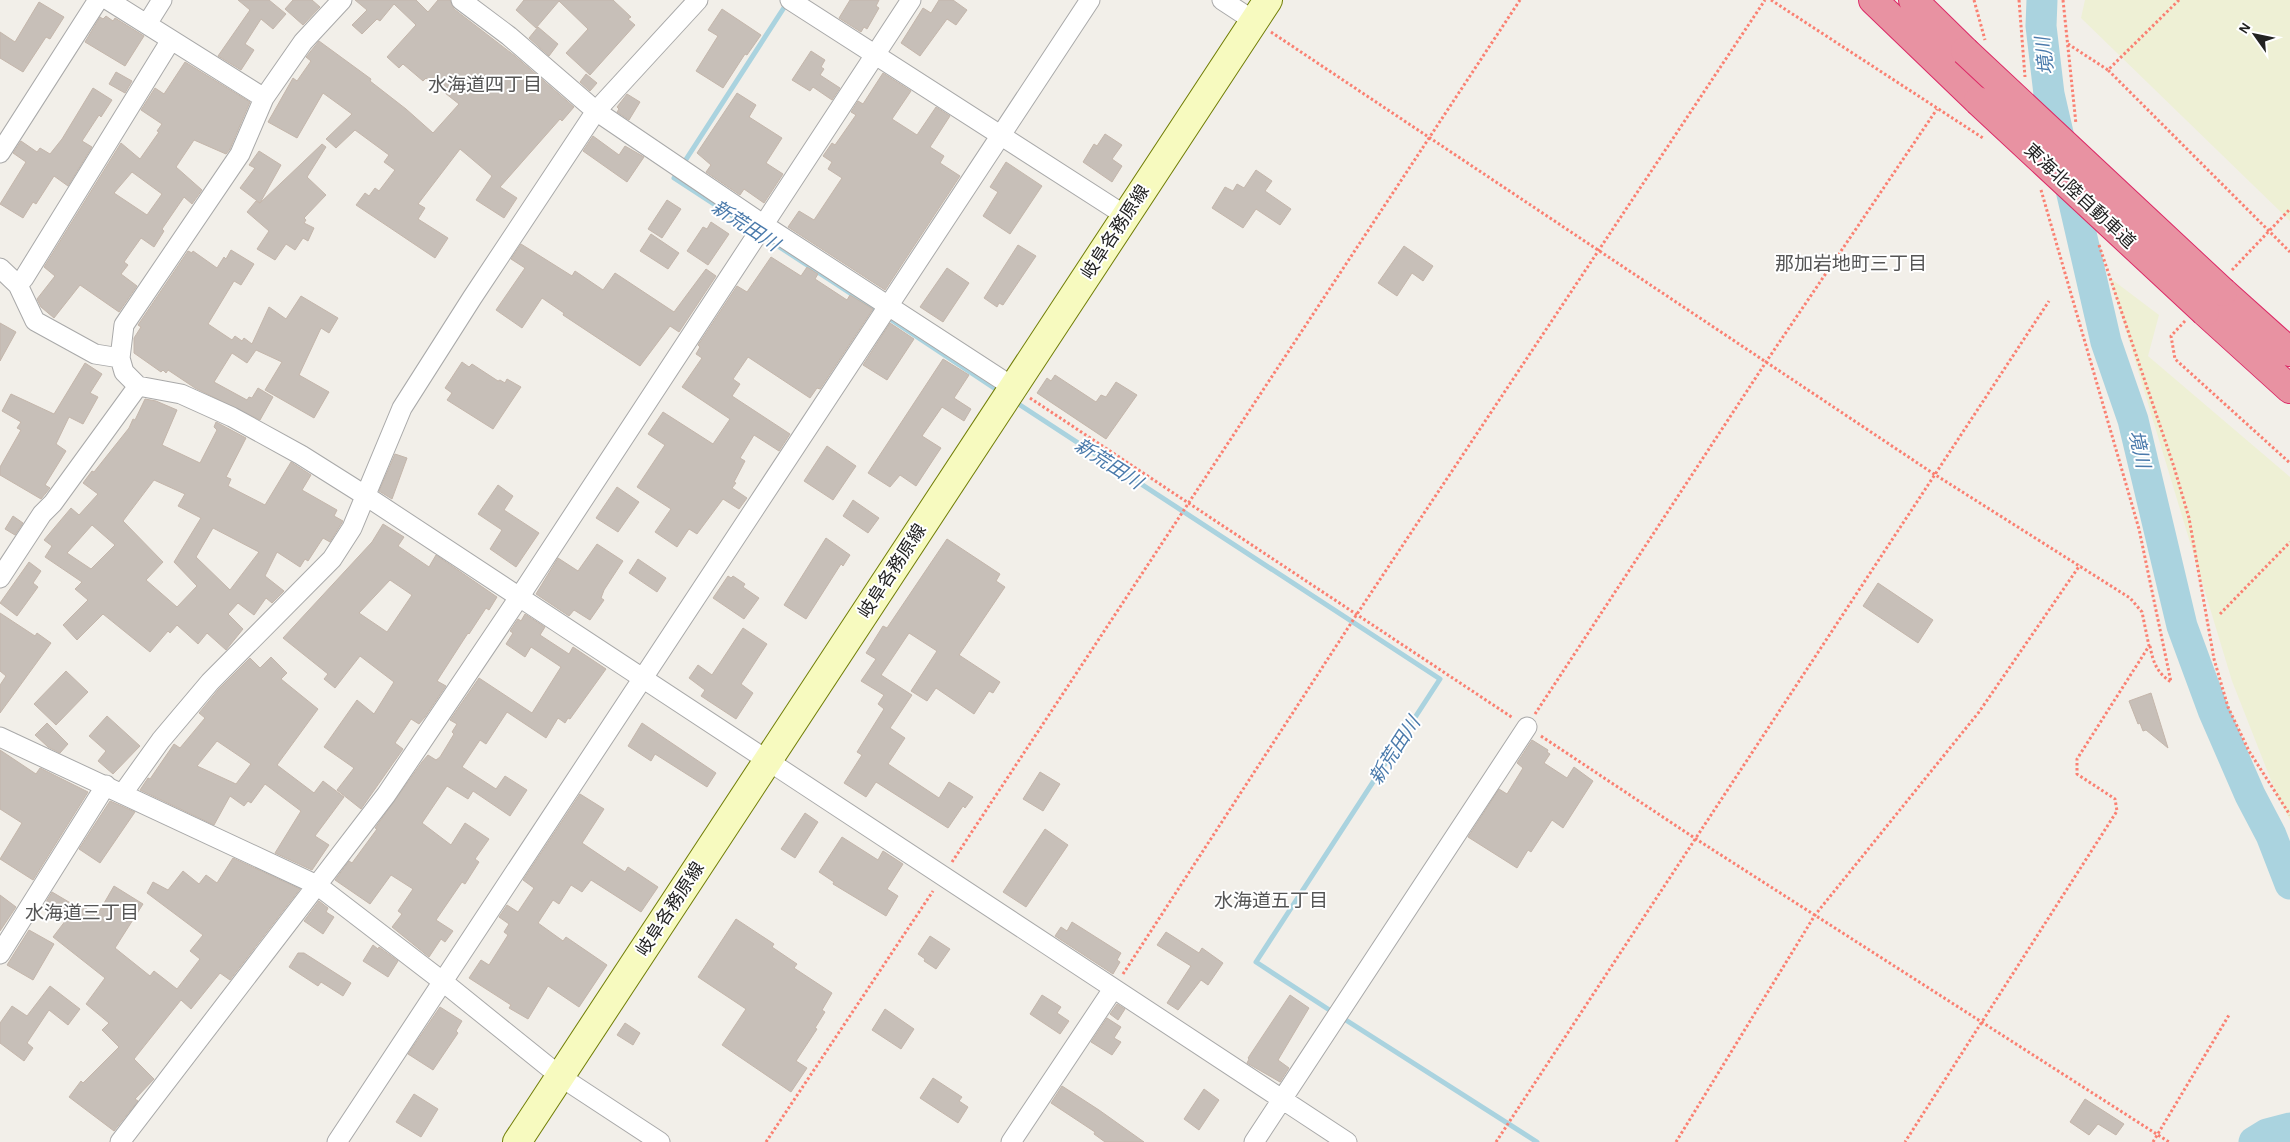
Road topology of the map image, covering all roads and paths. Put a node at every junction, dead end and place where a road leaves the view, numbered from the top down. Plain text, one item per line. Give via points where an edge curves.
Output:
1 (98, 0) edge
2 (108, 0) edge
3 (162, 0) edge
4 (342, 0) edge
5 (461, 0) edge
6 (698, 0) edge
7 (911, 0) edge
8 (1090, 0) edge
9 (1222, 0) edge
10 (1520, 0) edge
11 (1765, 0) edge
12 (1772, 0) edge
13 (1873, 0) edge
14 (1913, 0) edge
15 (2063, 0) edge
16 (2178, 0) edge
17 (794, 3) edge
18 (1261, 10) edge
19 (147, 24) junction
20 (171, 40) junction
21 (2067, 43) junction
22 (876, 54) junction
23 (2108, 70) junction
24 (264, 98) junction
25 (1937, 109) junction
26 (596, 111) junction
27 (2076, 126) dead end
28 (1000, 136) junction
29 (1429, 138) junction
30 (1990, 143) dead end
31 (0, 152) edge
32 (2037, 183) dead end
33 (1126, 216) junction
34 (764, 225) junction
35 (2098, 237) dead end
36 (1598, 251) junction
37 (2290, 252) edge
38 (0, 268) edge
39 (18, 285) junction
40 (2049, 301) dead end
41 (887, 306) junction
42 (2290, 352) edge
43 (120, 358) junction
44 (1766, 362) junction
45 (138, 386) junction
46 (1013, 387) junction
47 (2290, 389) edge
48 (1934, 474) junction
49 (366, 496) junction
50 (1188, 503) junction
51 (2290, 542) edge
52 (2080, 565) junction
53 (0, 578) edge
54 (520, 596) junction
55 (2220, 614) dead end
56 (1357, 615) junction
57 (2150, 646) junction
58 (644, 678) junction
59 (1527, 727) joint
60 (0, 736) edge
61 (768, 760) junction
62 (106, 785) junction
63 (123, 793) junction
64 (2290, 815) edge
65 (1696, 839) junction
66 (943, 875) junction
67 (317, 885) junction
68 (1815, 915) junction
69 (0, 954) edge
70 (442, 981) junction
71 (1113, 988) junction
72 (2229, 1015) dead end
73 (1982, 1023) junction
74 (561, 1076) junction
75 (1282, 1100) junction
76 (2158, 1134) junction
77 (120, 1142) edge
78 (337, 1142) edge
79 (518, 1142) edge
80 (660, 1142) edge
81 (766, 1142) edge
82 (1011, 1142) edge
83 (1254, 1142) edge
84 (1347, 1142) edge
85 (1496, 1142) edge
86 (1676, 1142) edge
87 (1906, 1142) edge
88 (2153, 1142) edge
89 (2169, 1142) edge

1 - 31 street
2 - 19 street
3 - 19 street
4 - 24 street via 303,42
5 - 26 street via 509,36
6 - 26 street
7 - 22 street
8 - 28 street
9 - 18 street
10 - 29 path
11 - 36 path
12 - 25 path
13 - 47 highway, 東海北陸自動車道, bridge
14 - 42 highway, 東海北陸自動車道, bridge
15 - 21 path
16 - 23 path
17 - 22 street
18 - 29 path
18 - 33 main road, 岐阜各務原線
19 - 20 street
20 - 24 street
20 - 39 street
21 - 23 path
21 - 27 path
22 - 28 street
22 - 34 street
23 - 37 path
24 - 43 street via 240,154 124,325
25 - 30 path
25 - 44 path
26 - 34 street
26 - 49 street via 402,408
28 - 33 street
28 - 41 street
29 - 36 path
29 - 50 path
32 - 57 path via 2139,529 2171,682 2154,665
33 - 46 main road, 岐阜各務原線
34 - 41 street
34 - 54 street
35 - 64 path via 2189,518 2214,659 2228,707 2249,751
36 - 44 path
36 - 56 path
38 - 39 street
39 - 43 street via 35,322 95,354
40 - 48 path
41 - 46 street
41 - 58 street
43 - 45 street via 124,372
44 - 48 path
44 - 59 path
45 - 49 street via 180,394 232,417
45 - 53 street via 54,503 42,514
46 - 50 path
46 - 61 main road, 岐阜各務原線
48 - 52 path
48 - 65 path
49 - 54 street
49 - 63 street via 352,528 332,559 210,682 161,740
50 - 56 path
50 - 66 path
51 - 55 path
52 - 57 path via 2130,598 2142,612
52 - 68 path via 1979,712
54 - 58 street
54 - 67 street via 386,795
56 - 71 path
57 - 73 path via 2077,759 2077,774 2115,798 2117,811
58 - 61 street
58 - 70 street
59 - 75 street
60 - 62 street
61 - 66 street
61 - 74 main road, 岐阜各務原線
62 - 63 street
62 - 69 street
63 - 67 street
65 - 68 path
65 - 85 path
66 - 71 street
66 - 81 path
67 - 70 street
67 - 77 street
68 - 73 path
68 - 86 path
70 - 74 street
70 - 78 street
71 - 75 street
71 - 82 street
72 - 76 path
73 - 76 path
73 - 87 path
74 - 79 main road, 岐阜各務原線
74 - 80 street
75 - 83 street
75 - 84 street
76 - 88 path
76 - 89 path

